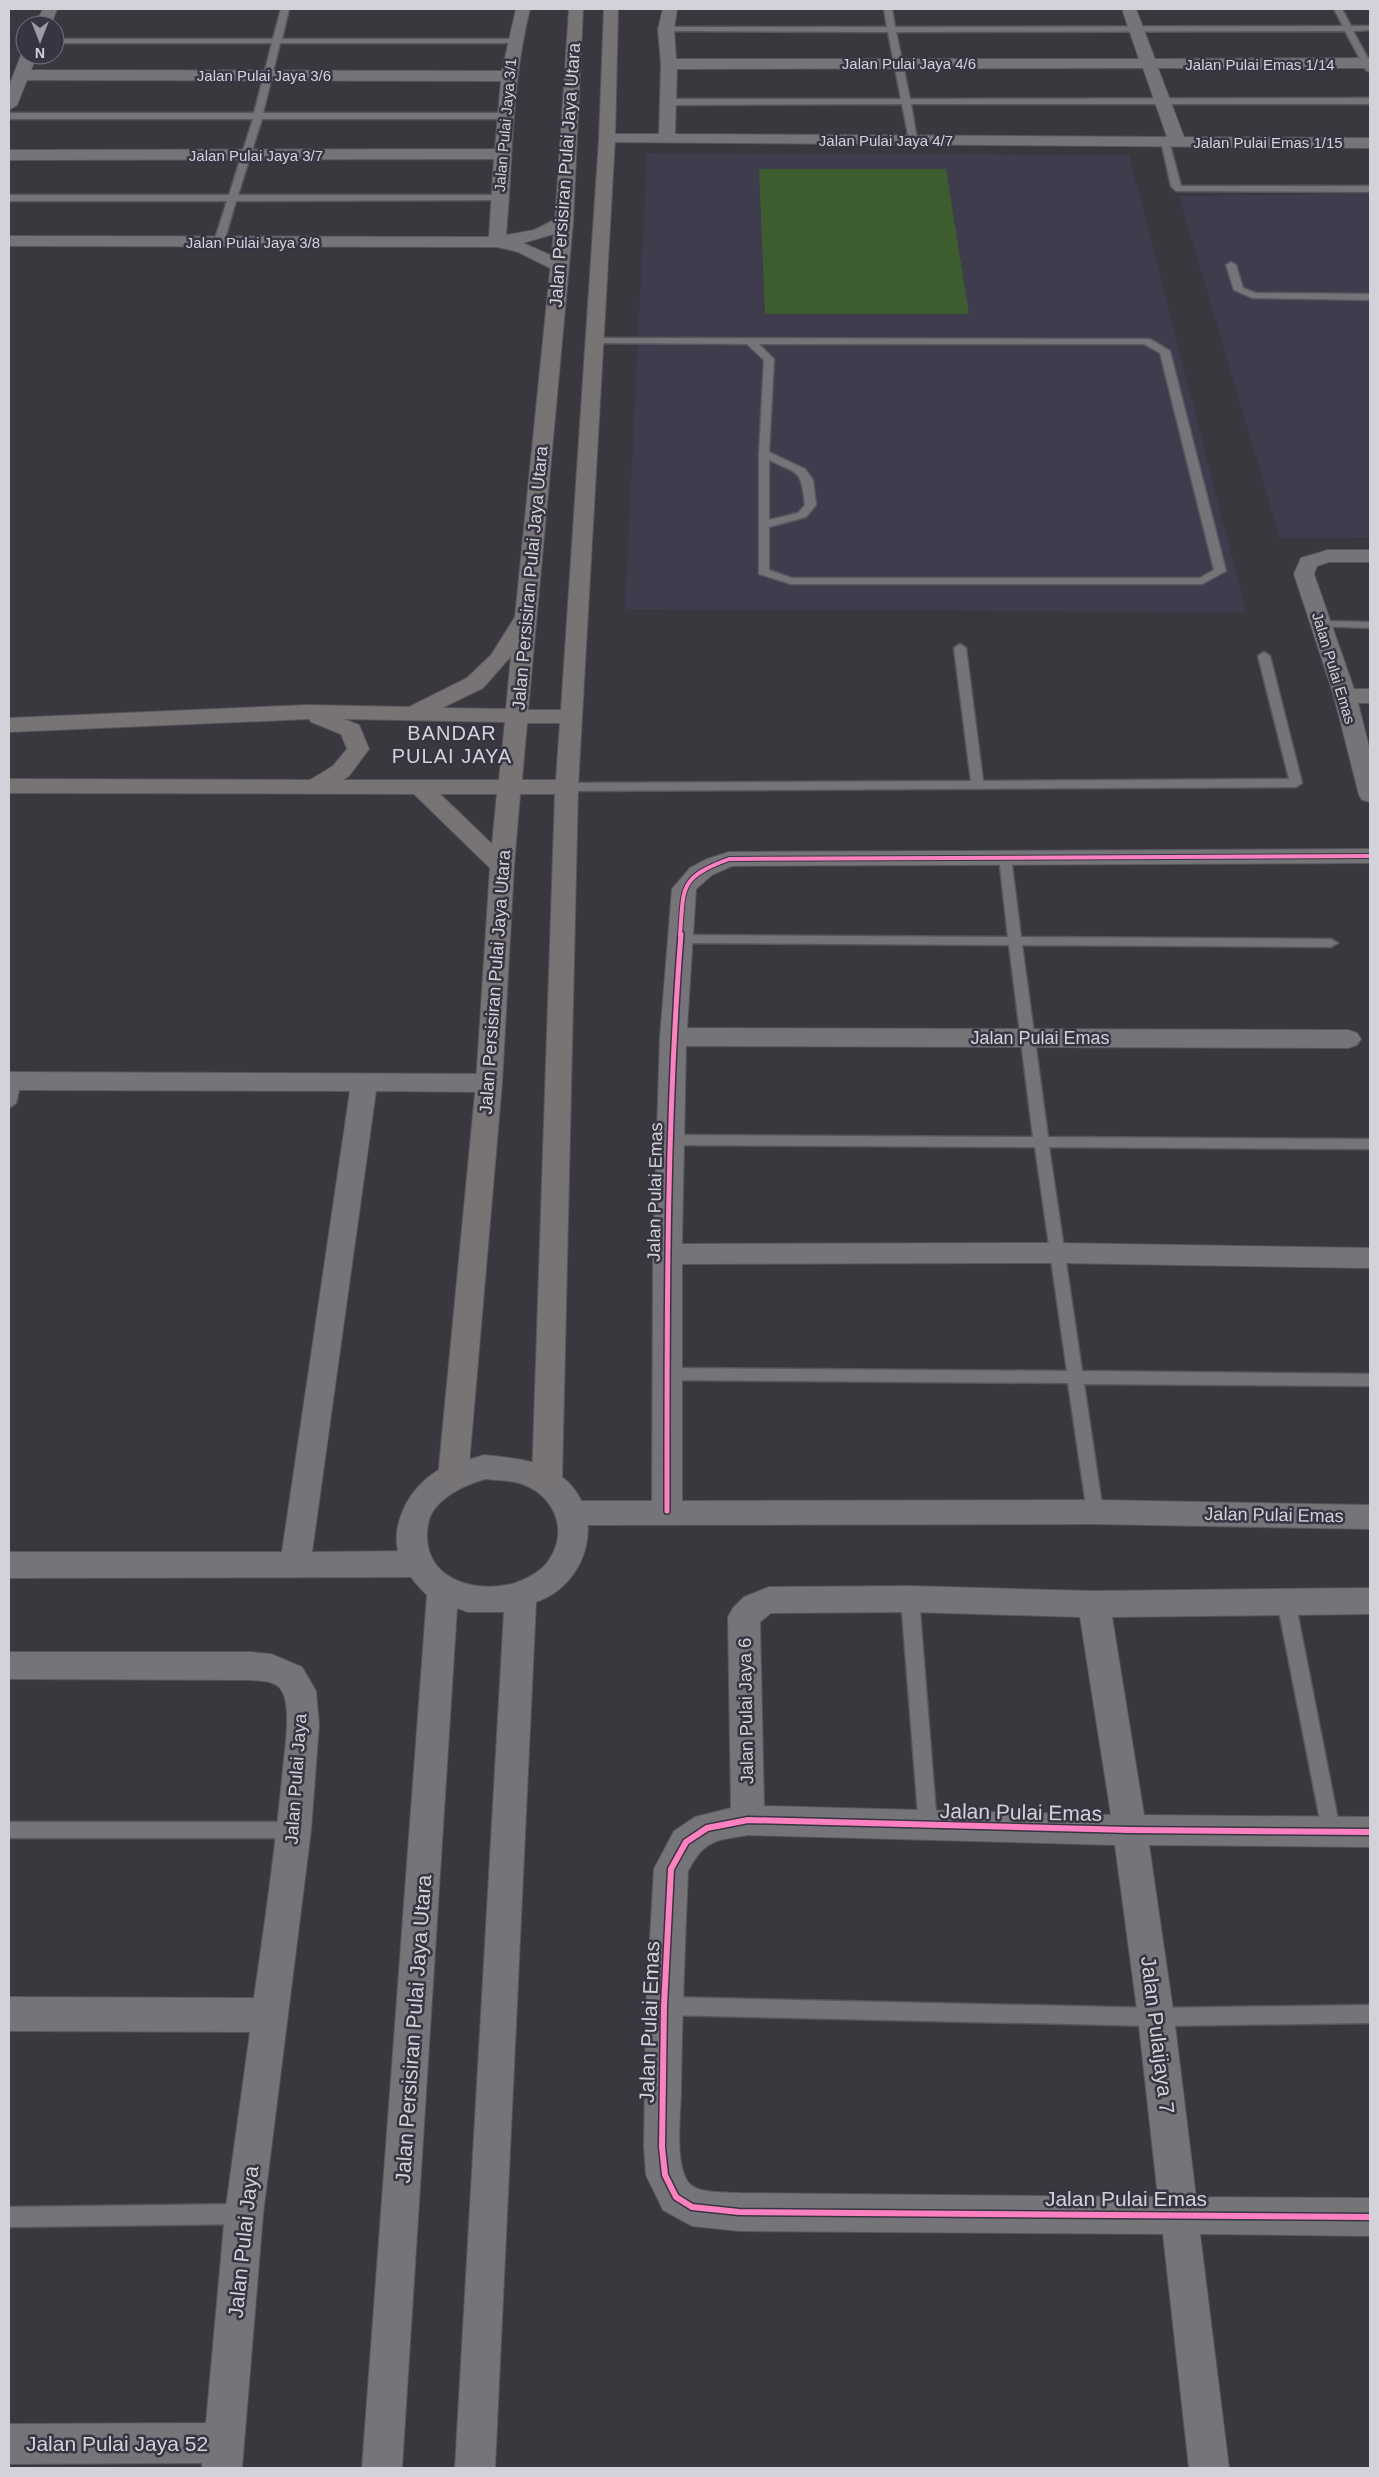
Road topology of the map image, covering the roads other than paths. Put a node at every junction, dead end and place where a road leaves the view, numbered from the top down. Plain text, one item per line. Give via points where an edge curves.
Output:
1 (286, 9) edge
2 (523, 9) edge
3 (576, 9) edge
4 (611, 9) edge
5 (670, 9) edge
6 (888, 9) edge
7 (1129, 9) edge
8 (1338, 9) edge
9 (1347, 28) junction
10 (1370, 28) edge
11 (666, 29) junction
12 (891, 29) junction
13 (1136, 30) junction
14 (65, 41) edge
15 (276, 41) junction
16 (513, 41) junction
17 (897, 63) junction
18 (669, 64) junction
19 (24, 65) edge
20 (1150, 65) junction
21 (1369, 65) edge
22 (20, 75) junction
23 (268, 75) junction
24 (507, 76) junction
25 (1370, 101) edge
26 (667, 102) junction
27 (908, 102) junction
28 (1164, 102) junction
29 (9, 104) edge
30 (9, 116) edge
31 (258, 116) junction
32 (506, 116) junction
33 (668, 138) junction
34 (607, 139) junction
35 (913, 140) junction
36 (1171, 141) junction
37 (1370, 143) edge
38 (503, 154) junction
39 (9, 155) edge
40 (246, 156) junction
41 (1370, 188) edge
42 (9, 198) edge
43 (499, 198) junction
44 (232, 199) junction
45 (564, 222) junction
46 (9, 241) edge
47 (219, 242) junction
48 (497, 242) junction
49 (1231, 264) dead end
50 (560, 266) junction
51 (1370, 297) edge
52 (750, 340) junction
53 (595, 341) junction
54 (764, 454) junction
55 (763, 525) junction
56 (1370, 556) edge
57 (526, 616) junction
58 (1322, 624) junction
59 (1370, 624) edge
60 (960, 648) dead end
61 (1264, 656) dead end
62 (1345, 696) junction
63 (1370, 696) edge
64 (308, 712) junction
65 (414, 714) junction
66 (517, 716) junction
67 (572, 717) junction
68 (9, 726) edge
69 (1368, 782) edge
70 (977, 783) junction
71 (9, 786) edge
72 (316, 786) junction
73 (420, 787) junction
74 (510, 787) junction
75 (567, 787) junction
76 (1370, 856) edge
77 (1005, 857) junction
78 (502, 866) junction
79 (680, 939) junction
80 (1014, 941) junction
81 (1331, 943) dead end
82 (672, 1037) junction
83 (1026, 1038) junction
84 (1348, 1039) dead end
85 (364, 1083) junction
86 (489, 1083) junction
87 (11, 1088) edge
88 (671, 1140) junction
89 (1041, 1142) junction
90 (1370, 1144) edge
91 (1056, 1253) junction
92 (667, 1254) junction
93 (1370, 1258) edge
94 (667, 1374) junction
95 (1075, 1378) junction
96 (1370, 1380) edge
97 (453, 1477) junction
98 (547, 1480) junction
99 (667, 1511) junction
100 (573, 1512) junction
101 (1095, 1512) junction
102 (1370, 1517) edge
103 (417, 1564) junction
104 (9, 1565) edge
105 (295, 1565) junction
106 (443, 1589) junction
107 (521, 1595) junction
108 (910, 1599) junction
109 (1286, 1601) junction
110 (1370, 1601) edge
111 (1094, 1604) junction
112 (9, 1665) edge
113 (748, 1820) junction
114 (928, 1826) junction
115 (9, 1830) edge
116 (294, 1830) junction
117 (1130, 1830) junction
118 (1331, 1830) junction
119 (1370, 1832) edge
120 (664, 2006) junction
121 (9, 2014) edge
122 (1370, 2014) edge
123 (269, 2015) junction
124 (1156, 2017) junction
125 (244, 2214) junction
126 (1180, 2215) junction
127 (9, 2217) edge
128 (1370, 2217) edge
129 (9, 2444) edge
130 (223, 2456) edge
131 (382, 2468) edge
132 (475, 2468) edge
133 (1210, 2468) edge

1 - 15 lane
2 - 16 street, Jalan Pulai Jaya 3/1
3 - 45 main road, Jalan Persisiran Pulai Jaya Utara
4 - 34 main road, Jalan Persisiran Pulai Jaya Utara
5 - 11 street
6 - 12 lane
7 - 13 street
8 - 9 lane
9 - 10 lane
9 - 13 lane
9 - 21 lane
11 - 12 lane
11 - 18 street
12 - 13 lane
12 - 17 lane
13 - 20 street
14 - 15 lane
15 - 16 lane
15 - 23 lane
16 - 24 street, Jalan Pulai Jaya 3/1
17 - 18 street, Jalan Pulai Jaya 4/6
17 - 20 street, Jalan Pulai Jaya 4/6
17 - 27 lane
18 - 26 street
19 - 22 street
20 - 21 street, Jalan Pulai Emas 1/14
20 - 28 street
22 - 23 street, Jalan Pulai Jaya 3/6
22 - 29 street
23 - 24 street, Jalan Pulai Jaya 3/6
23 - 31 lane
24 - 32 street, Jalan Pulai Jaya 3/1
25 - 28 lane
26 - 27 lane
26 - 33 street
27 - 28 lane
27 - 35 lane
28 - 36 street
30 - 31 lane
31 - 32 lane
31 - 40 lane
32 - 38 street, Jalan Pulai Jaya 3/1
33 - 34 street, Jalan Pulai Jaya 4/7
33 - 35 street, Jalan Pulai Jaya 4/7
34 - 53 main road, Jalan Persisiran Pulai Jaya Utara
35 - 36 street, Jalan Pulai Jaya 4/7
36 - 37 street, Jalan Pulai Emas 1/15
36 - 41 lane via 1179,189
38 - 40 street, Jalan Pulai Jaya 3/7
38 - 43 street, Jalan Pulai Jaya 3/1
39 - 40 street, Jalan Pulai Jaya 3/7
40 - 44 lane
42 - 44 lane
43 - 44 lane
43 - 48 street, Jalan Pulai Jaya 3/1
44 - 47 lane
45 - 48 street via 539,235
45 - 50 main road, Jalan Persisiran Pulai Jaya Utara
46 - 47 street, Jalan Pulai Jaya 3/8
47 - 48 street, Jalan Pulai Jaya 3/8
48 - 50 street via 522,248
49 - 51 lane via 1239,290 1254,296
50 - 57 main road, Jalan Persisiran Pulai Jaya Utara
52 - 53 lane
52 - 54 lane via 769,359
52 - 55 lane via 1146,341 1165,351 1220,571 1202,581 791,581 764,572
53 - 67 main road, Jalan Persisiran Pulai Jaya Utara
54 - 55 lane
54 - 55 lane via 801,471 808,480 811,505 802,515
56 - 58 street, Jalan Pulai Emas via 1328,556 1308,562 1304,574
57 - 65 main road via 499,659 475,683
57 - 66 main road, Jalan Persisiran Pulai Jaya Utara
58 - 59 lane
58 - 62 street, Jalan Pulai Emas
60 - 70 lane
61 - 70 lane via 1296,783
62 - 63 street
62 - 69 street, Jalan Pulai Emas
64 - 65 main road
64 - 68 main road
64 - 72 main road via 352,730 358,749 341,770
65 - 66 main road
66 - 67 main road
66 - 74 main road, Jalan Persisiran Pulai Jaya Utara
67 - 75 main road, Jalan Persisiran Pulai Jaya Utara
70 - 75 lane
71 - 72 main road
72 - 73 main road
73 - 74 main road
73 - 78 main road
74 - 75 main road
74 - 78 main road, Jalan Persisiran Pulai Jaya Utara
75 - 98 main road, Jalan Persisiran Pulai Jaya Utara
76 - 77 street
77 - 79 street, Jalan Pulai Emas via 729,859 692,876 684,889
77 - 80 lane
78 - 86 main road, Jalan Persisiran Pulai Jaya Utara
79 - 80 lane
79 - 82 street, Jalan Pulai Emas
80 - 81 lane
80 - 83 lane
82 - 83 street, Jalan Pulai Emas
82 - 88 street, Jalan Pulai Emas
83 - 84 street, Jalan Pulai Emas
83 - 89 lane
85 - 86 street
85 - 87 street
85 - 105 street
86 - 97 main road, Jalan Persisiran Pulai Jaya Utara
88 - 89 lane
88 - 92 street, Jalan Pulai Emas
89 - 90 lane
89 - 91 lane
91 - 92 street, Jalan Pulai Emas
91 - 93 street, Jalan Pulai Emas
91 - 95 lane
92 - 94 street, Jalan Pulai Emas
94 - 95 lane
94 - 99 street, Jalan Pulai Emas
95 - 96 lane
95 - 101 lane
97 - 98 street via 468,1470 502,1467
97 - 103 street via 426,1496 411,1522 411,1551
98 - 100 street via 563,1495
99 - 100 street, Jalan Pulai Emas
99 - 101 street, Jalan Pulai Emas
100 - 107 street via 576,1528 566,1560 540,1586
101 - 102 street, Jalan Pulai Emas
103 - 105 street
103 - 106 street
104 - 105 street
106 - 107 street via 472,1599 505,1599
106 - 131 street, Jalan Persisiran Pulai Jaya Utara
107 - 132 street
108 - 111 street
108 - 113 street, Jalan Pulai Jaya 6 via 769,1600 755,1606 744,1617
108 - 114 lane
109 - 110 street
109 - 111 street
109 - 118 lane
111 - 117 street, Jalan Pulaijaya 7
112 - 116 street, Jalan Pulai Jaya via 250,1666 270,1668 291,1677 300,1691 303,1725
113 - 114 street, Jalan Pulai Emas
113 - 120 street, Jalan Pulai Emas via 707,1828 686,1842 671,1869
114 - 117 street, Jalan Pulai Emas
115 - 116 lane
116 - 123 street, Jalan Pulai Jaya
117 - 118 street, Jalan Pulai Emas
117 - 124 street, Jalan Pulaijaya 7
118 - 119 street, Jalan Pulai Emas
120 - 124 lane
120 - 126 street, Jalan Pulai Emas via 662,2148 665,2175 676,2197 692,2207 739,2212
121 - 123 street
122 - 124 lane
123 - 125 street, Jalan Pulai Jaya
124 - 126 street, Jalan Pulaijaya 7
125 - 127 lane
125 - 130 street, Jalan Pulai Jaya
126 - 128 street, Jalan Pulai Emas
126 - 133 street, Jalan Pulaijaya 7
129 - 130 street, Jalan Pulai Jaya 52

